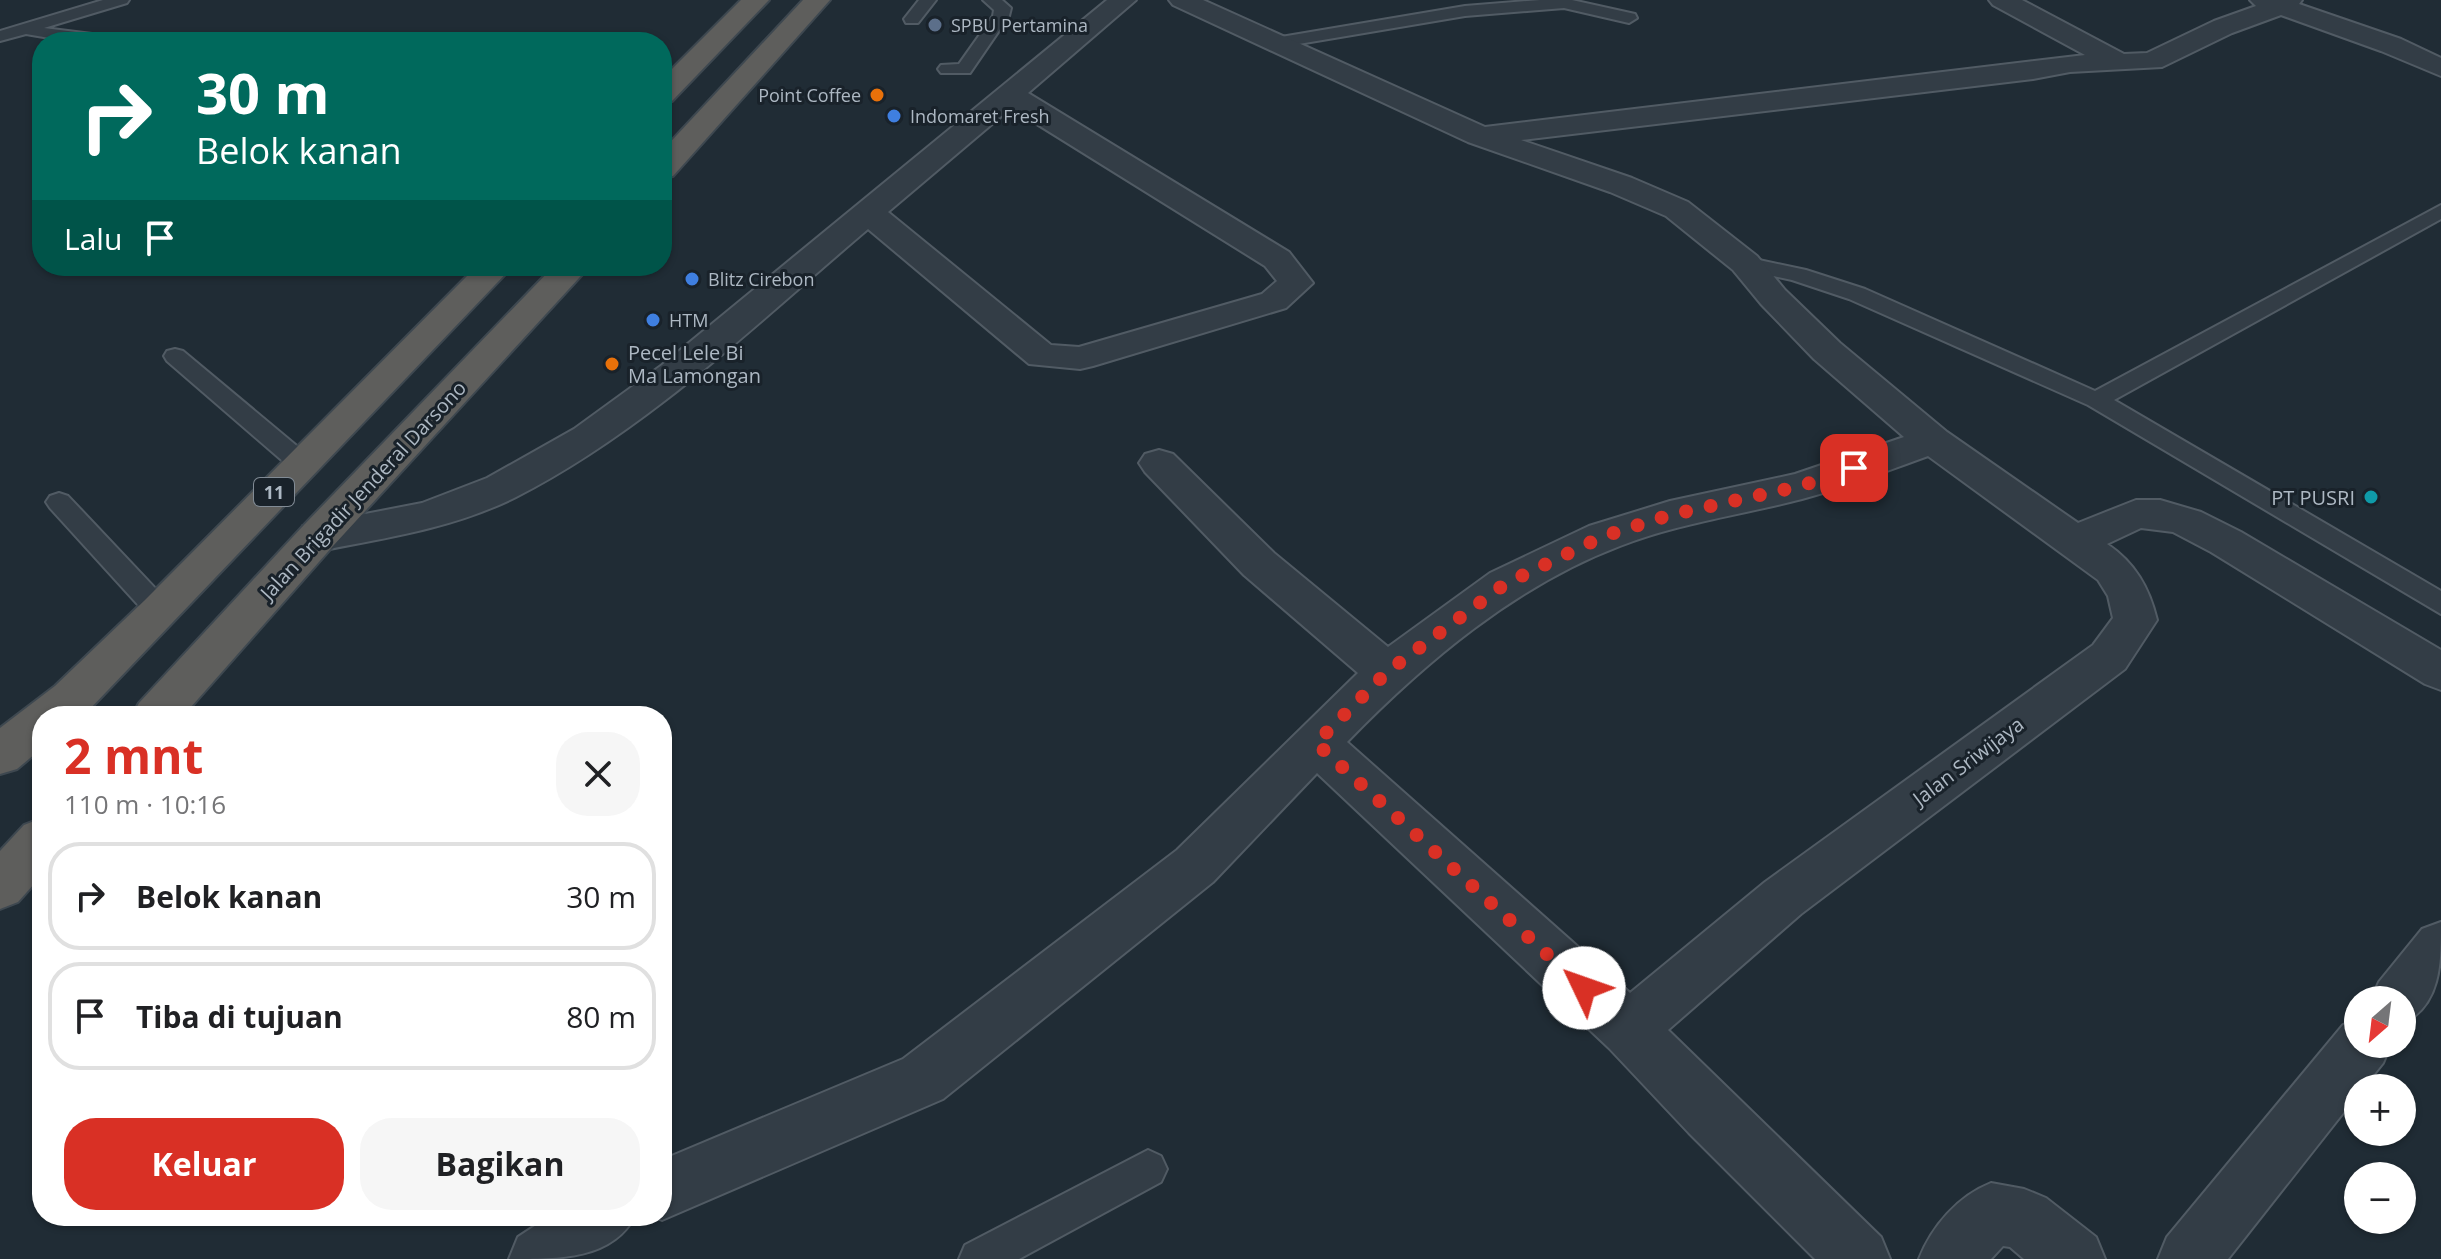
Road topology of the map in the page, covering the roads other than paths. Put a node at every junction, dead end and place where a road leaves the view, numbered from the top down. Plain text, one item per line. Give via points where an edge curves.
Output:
1 (121, 0) edge
2 (756, 0) edge
3 (817, 0) edge
4 (928, 0) edge
5 (991, 0) edge
6 (1123, 0) edge
7 (1182, 0) edge
8 (2002, 0) edge
9 (2278, 2) edge
10 (1629, 18) dead end
11 (912, 19) dead end
12 (728, 28) junction
13 (19, 30) junction
14 (35, 32) edge
15 (786, 34) junction
16 (0, 36) edge
17 (1275, 43) junction
18 (967, 53) dead end
19 (2117, 61) junction
20 (2441, 68) edge
21 (672, 85) edge
22 (1011, 95) junction
23 (1479, 136) junction
24 (672, 158) edge
25 (2441, 211) edge
26 (870, 213) junction
27 (1745, 263) junction
28 (486, 276) edge
29 (564, 276) edge
30 (175, 356) dead end
31 (2096, 400) junction
32 (1933, 441) junction
33 (301, 463) junction
34 (1159, 463) dead end
35 (59, 502) dead end
36 (318, 536) junction
37 (2075, 541) junction
38 (2441, 604) edge
39 (160, 611) junction
40 (1387, 672) junction
41 (2441, 672) edge
42 (62, 706) edge
43 (164, 706) edge
44 (32, 730) edge
45 (1316, 743) junction
46 (0, 755) edge
47 (32, 851) edge
48 (0, 886) edge
49 (2441, 946) edge
50 (2409, 986) edge
51 (1629, 1029) junction
52 (2352, 1058) edge
53 (1148, 1169) dead end
54 (672, 1186) edge
55 (590, 1226) edge
56 (540, 1259) edge
57 (979, 1259) edge
58 (1859, 1259) edge
59 (1950, 1259) edge
60 (2074, 1259) edge
61 (2189, 1259) edge

1 - 13 lane
2 - 12 highway
3 - 15 highway
4 - 11 lane
5 - 18 lane via 1003,8
6 - 22 street
7 - 17 street, Jalan Sriwijaya
8 - 19 street
9 - 19 street via 2164,58
9 - 20 street
10 - 17 lane via 1564,3 1465,11
12 - 15 highway
12 - 21 highway
13 - 14 lane
13 - 16 lane
15 - 24 highway
17 - 23 street, Jalan Sriwijaya
19 - 23 street
22 - 26 street
22 - 26 street via 1277,259 1296,283 1274,301 1080,358 1057,359 1042,356
23 - 27 street, Jalan Sriwijaya via 1677,209
25 - 31 lane
26 - 36 street via 588,438 501,488 428,516
27 - 31 lane via 1857,294
27 - 32 street, Jalan Sriwijaya via 1827,351
28 - 33 highway, 11
29 - 36 highway, Jalan Brigadir Jenderal Darsono
30 - 33 lane
31 - 38 lane
32 - 37 street, Jalan Sriwijaya
32 - 40 street via 1801,486 1670,515 1604,536 1505,584
33 - 39 highway, 11
34 - 40 street via 1259,564
35 - 39 lane
36 - 43 highway, Jalan Brigadir Jenderal Darsono
37 - 41 street via 2136,514 2187,522
37 - 51 street, Jalan Sriwijaya via 2113,569 2129,594 2135,620 2109,657 1783,898
39 - 42 highway, 11
40 - 45 street
44 - 46 highway
45 - 51 street
45 - 54 street via 1195,866 923,1079
47 - 48 highway
49 - 50 street
51 - 58 street
52 - 61 street
53 - 57 lane
55 - 56 street
59 - 60 street via 1991,1213 2024,1220

